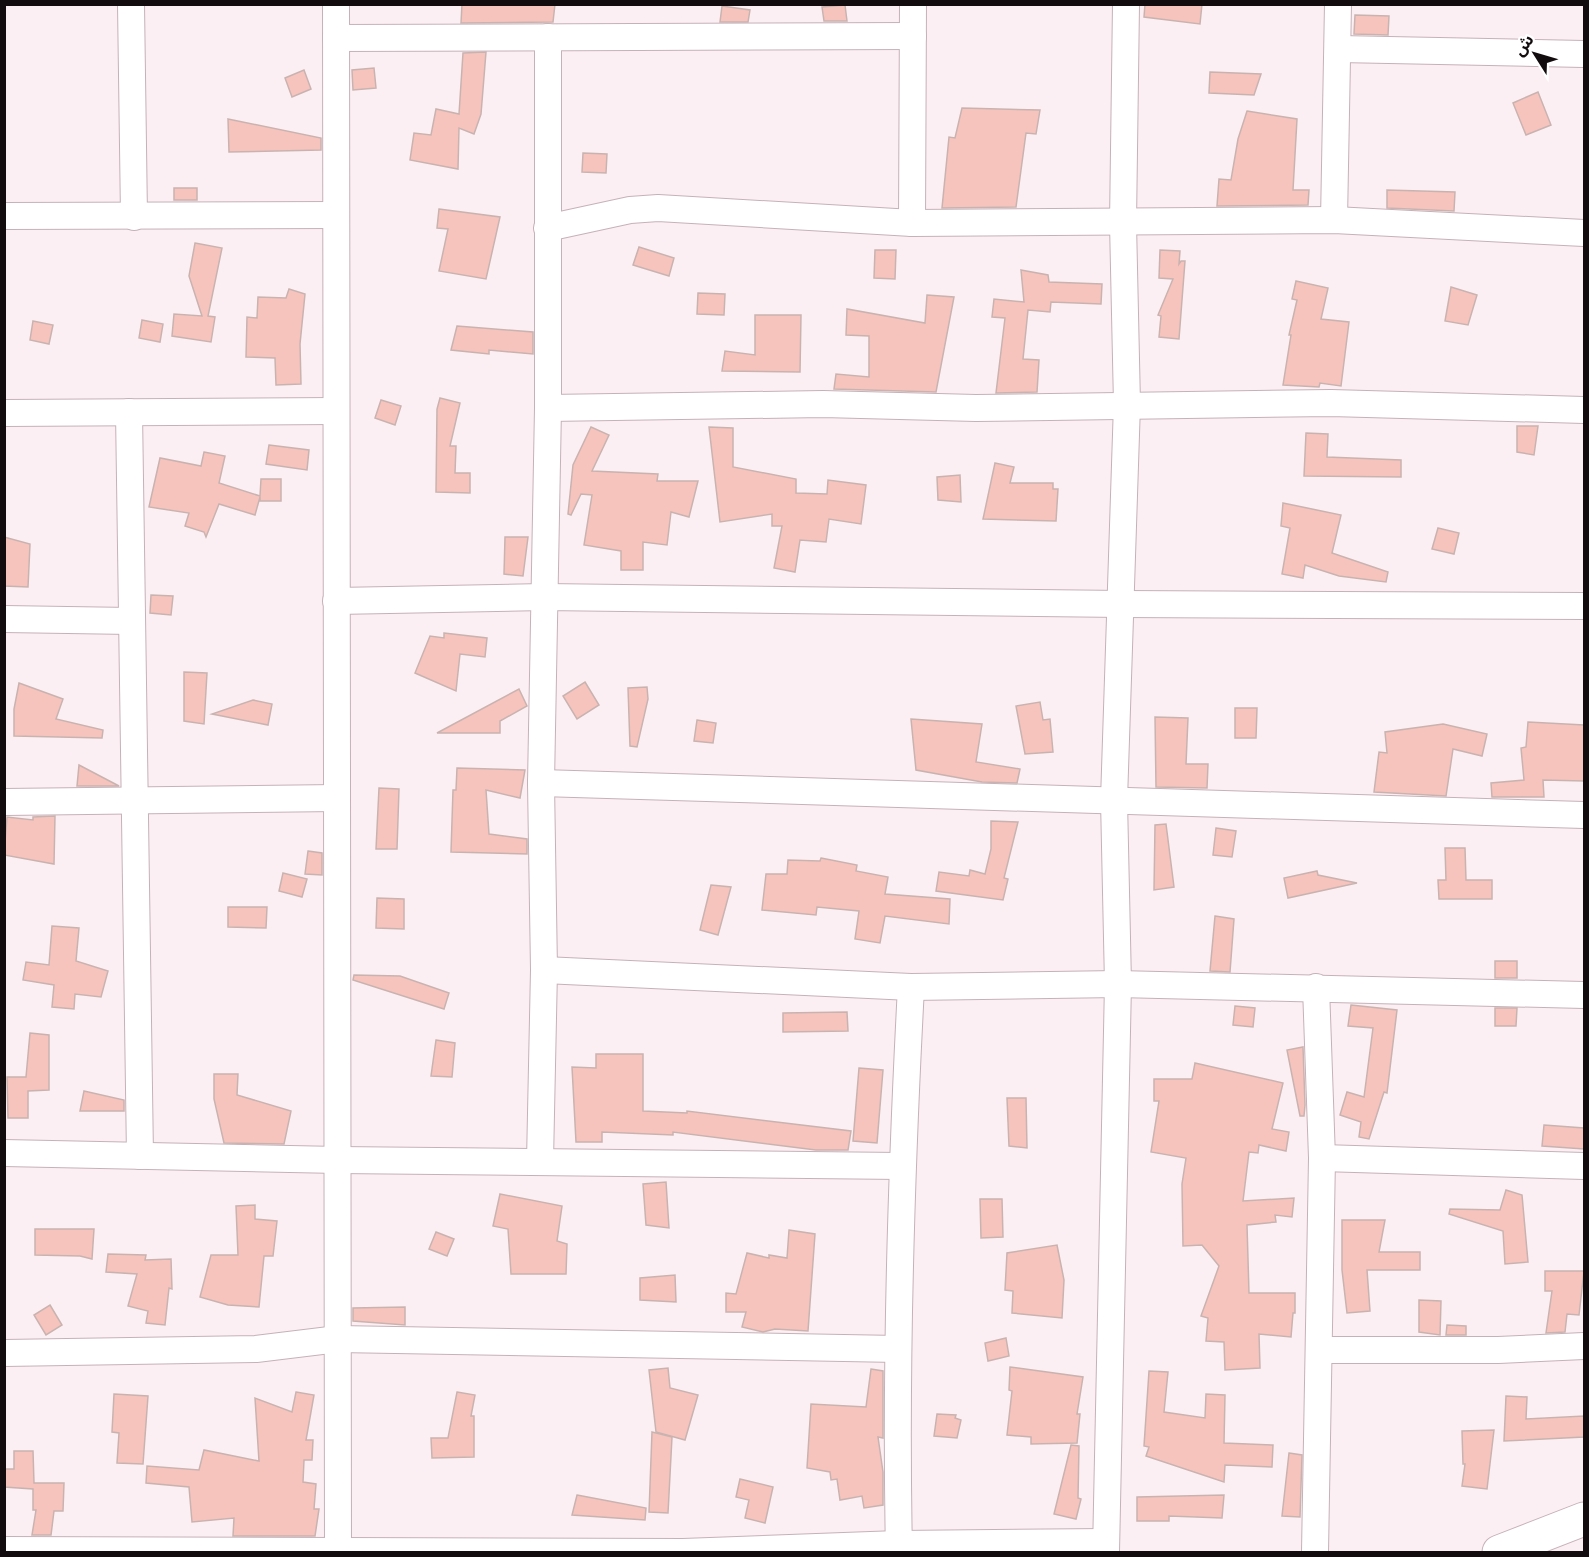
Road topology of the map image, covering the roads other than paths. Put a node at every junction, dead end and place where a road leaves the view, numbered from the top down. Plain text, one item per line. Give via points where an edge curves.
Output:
1 (131, 4) edge
2 (336, 4) edge
3 (913, 4) edge
4 (1126, 4) edge
5 (1338, 4) edge
6 (913, 36) junction
7 (548, 37) junction
8 (336, 38) junction
9 (1339, 49) junction
10 (1584, 54) edge
11 (336, 215) junction
12 (4, 216) edge
13 (134, 217) junction
14 (1334, 220) junction
15 (912, 223) junction
16 (1123, 224) junction
17 (547, 228) junction
18 (1584, 233) edge
19 (1126, 404) junction
20 (548, 408) junction
21 (1584, 410) edge
22 (336, 411) junction
23 (129, 412) junction
24 (4, 413) edge
25 (544, 597) junction
26 (336, 601) junction
27 (1122, 604) junction
28 (1584, 606) edge
29 (4, 619) edge
30 (131, 621) junction
31 (541, 783) junction
32 (337, 798) junction
33 (1114, 800) junction
34 (133, 801) junction
35 (4, 802) edge
36 (1584, 815) edge
37 (543, 970) junction
38 (1118, 984) junction
39 (911, 987) junction
40 (1316, 987) junction
41 (1584, 995) edge
42 (4, 1153) edge
43 (140, 1156) junction
44 (1322, 1158) junction
45 (338, 1160) junction
46 (540, 1161) junction
47 (901, 1166) junction
48 (1584, 1166) edge
49 (338, 1339) junction
50 (1584, 1346) edge
51 (898, 1349) junction
52 (1320, 1350) junction
53 (4, 1353) edge
54 (1584, 1519) edge
55 (1106, 1547) edge
56 (898, 1548) edge
57 (4, 1550) edge
58 (338, 1552) edge
59 (1315, 1552) edge
60 (1499, 1552) edge

1 - 13 street
2 - 8 street
3 - 6 street
4 - 16 street
5 - 9 street
6 - 7 street
6 - 15 street
7 - 8 street
7 - 17 street
8 - 11 street
9 - 10 street
9 - 14 street
11 - 13 street
11 - 22 street
12 - 13 street
14 - 16 street
14 - 18 street
15 - 16 street
15 - 17 street via 658,208
16 - 19 street
17 - 20 street
19 - 20 street
19 - 21 street via 1331,403
19 - 27 street
20 - 25 street
22 - 23 street
22 - 26 street
23 - 24 street
23 - 30 street
25 - 26 street
25 - 27 street
25 - 31 street
26 - 32 street
27 - 28 street
27 - 33 street
29 - 30 street
30 - 34 street
31 - 33 street
31 - 37 street
32 - 34 street
32 - 45 street
33 - 36 street
33 - 38 street
34 - 35 street
34 - 43 street
37 - 39 street
37 - 46 street
38 - 39 street
38 - 40 street
38 - 55 street
39 - 47 street
40 - 41 street
40 - 44 street
42 - 43 street
43 - 45 street
44 - 48 street
44 - 52 street
45 - 46 street
45 - 49 street
46 - 47 street
47 - 51 street
49 - 51 street
49 - 53 street via 256,1349
49 - 58 street
50 - 52 street
51 - 56 street
52 - 59 street
54 - 60 highway
55 - 56 street
56 - 58 street
57 - 58 street

